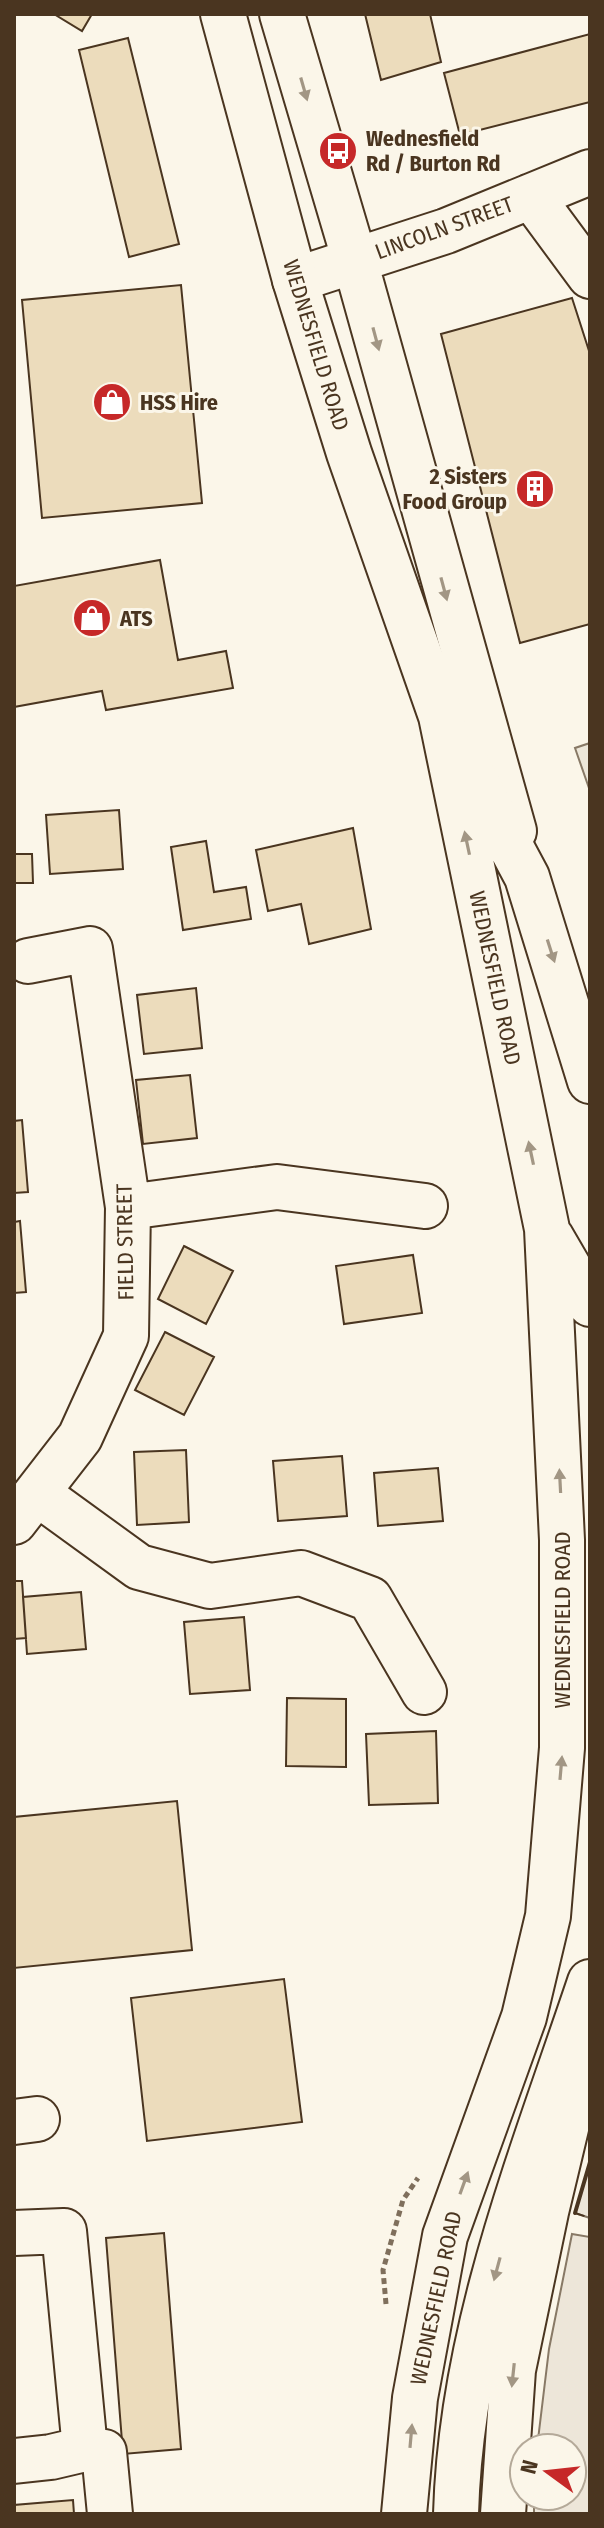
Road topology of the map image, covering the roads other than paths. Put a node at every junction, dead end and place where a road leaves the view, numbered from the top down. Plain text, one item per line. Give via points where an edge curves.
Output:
1 (223, 14) edge
2 (282, 14) edge
3 (590, 172) edge
4 (531, 196) junction
5 (355, 261) junction
6 (590, 276) edge
7 (295, 280) junction
8 (441, 716) junction
9 (527, 877) junction
10 (28, 961) dead end
11 (590, 1081) edge
12 (425, 1206) dead end
13 (128, 1207) junction
14 (547, 1229) junction
15 (590, 1304) edge
16 (25, 1508) edge
17 (424, 1692) dead end
18 (590, 1758) edge
19 (548, 1916) junction
20 (590, 1982) edge
21 (590, 2026) edge
22 (14, 2233) edge
23 (85, 2449) junction
24 (14, 2461) edge
25 (110, 2514) edge
26 (404, 2514) edge
27 (456, 2514) edge
28 (503, 2514) edge

1 - 7 main road, WEDNESFIELD ROAD
2 -> 5 main road
3 - 4 main road, LINCOLN STREET
4 - 5 main road, LINCOLN STREET
4 - 6 main road
5 - 7 main road, LINCOLN STREET
5 -> 9 main road
7 - 8 main road, WEDNESFIELD ROAD
8 - 9 main road, WEDNESFIELD ROAD
14 -> 8 main road, WEDNESFIELD ROAD
9 -> 11 main road, WEDNESFIELD ROAD
10 - 13 main road, FIELD STREET via 90,949
12 - 13 main road via 277,1187
13 - 16 main road, FIELD STREET via 126,1336 80,1437
14 - 15 main road
19 -> 14 main road, WEDNESFIELD ROAD via 562,1748 562,1540
16 - 17 main road via 139,1567 210,1586 301,1573 370,1599
18 - 19 main road via 583,1827
26 -> 19 main road, WEDNESFIELD ROAD via 415,2398 445,2236 524,2017
20 -> 27 main road via 515,2199 475,2354
21 -> 28 main road via 513,2370
22 - 23 main road via 64,2231
23 - 24 main road
23 - 25 main road via 104,2452

